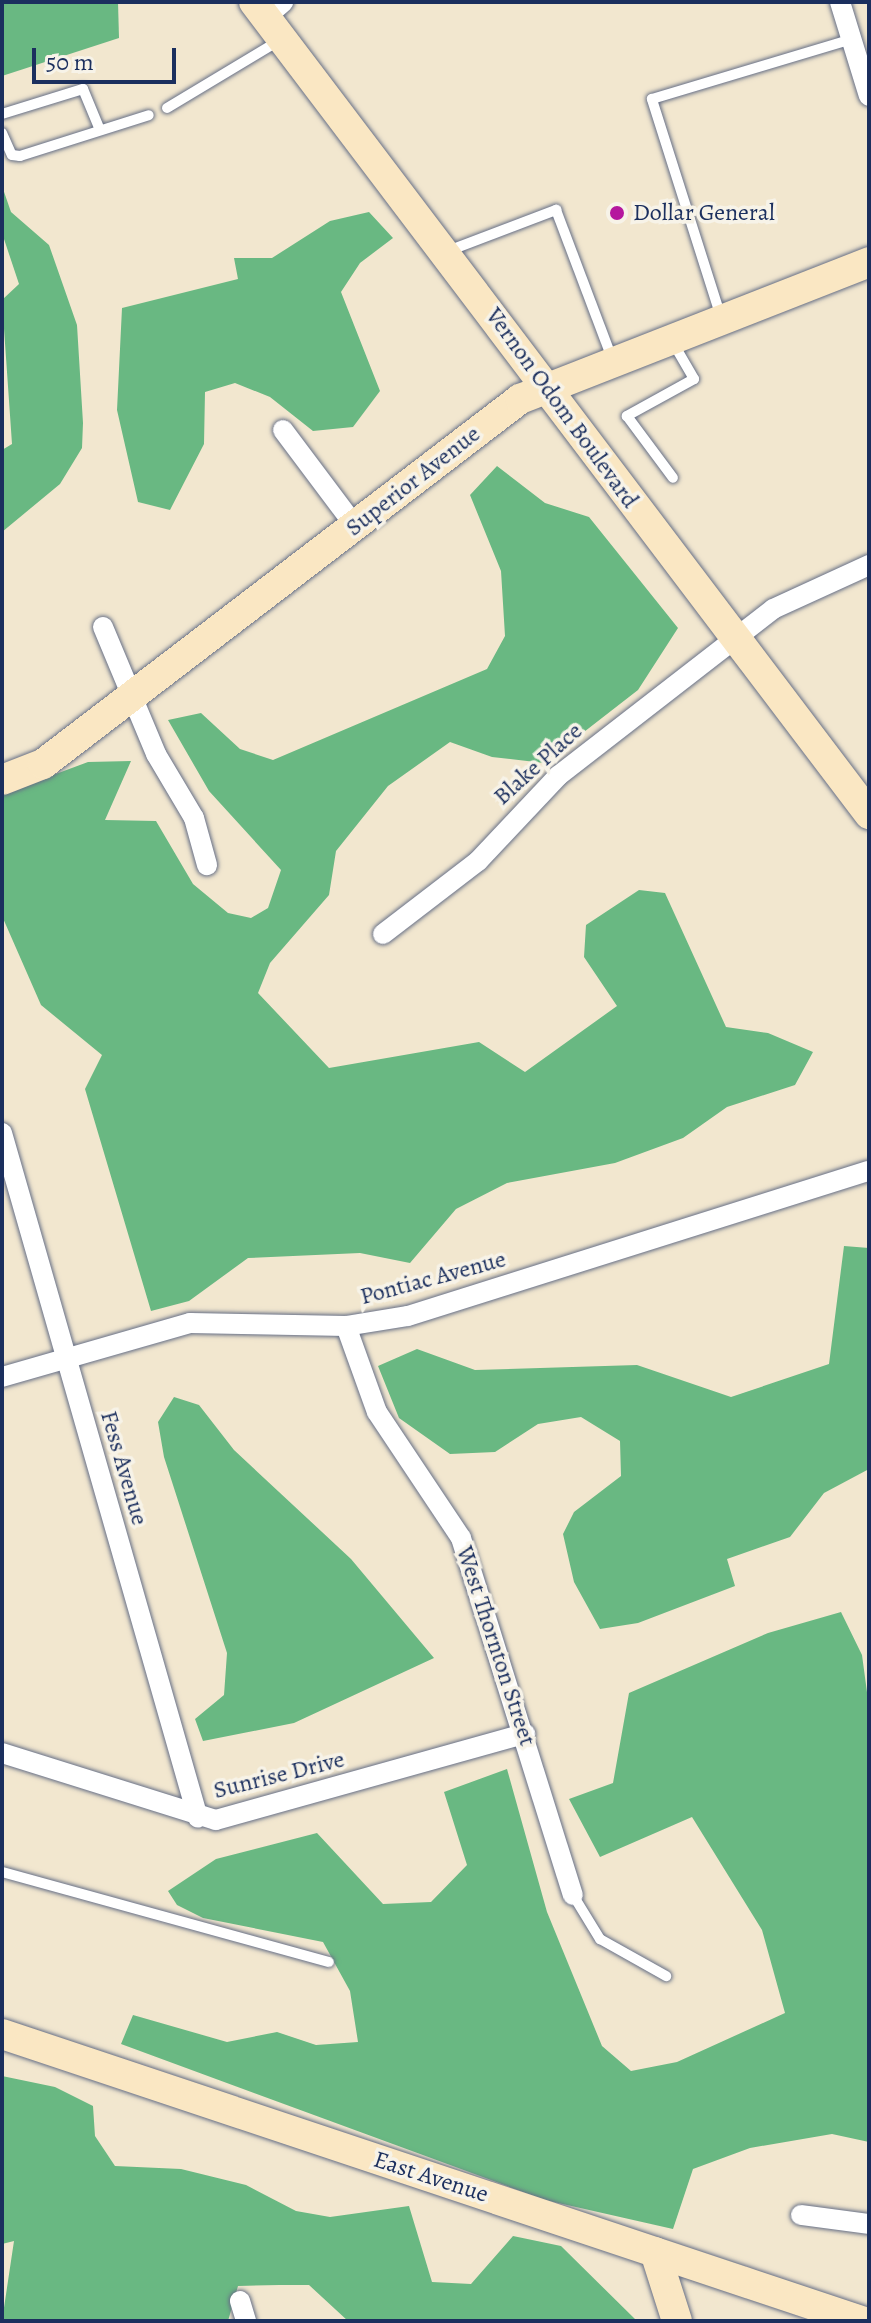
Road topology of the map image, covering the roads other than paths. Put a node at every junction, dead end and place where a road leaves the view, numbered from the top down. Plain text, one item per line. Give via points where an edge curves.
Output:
1 (840, 2) edge
2 (271, 15) edge
3 (852, 39) junction
4 (869, 96) edge
5 (167, 108) dead end
6 (2, 114) edge
7 (149, 115) dead end
8 (100, 130) junction
9 (2, 133) edge
10 (448, 251) junction
11 (869, 262) edge
12 (721, 317) junction
13 (669, 336) junction
14 (612, 358) junction
15 (545, 386) junction
16 (283, 430) dead end
17 (673, 478) dead end
18 (355, 526) junction
19 (869, 565) edge
20 (103, 627) dead end
21 (735, 640) junction
22 (134, 696) junction
23 (2, 780) edge
24 (869, 814) edge
25 (207, 865) dead end
26 (383, 934) dead end
27 (2, 1133) edge
28 (869, 1171) edge
29 (346, 1326) junction
30 (66, 1359) junction
31 (2, 1377) edge
32 (525, 1734) junction
33 (2, 1753) edge
34 (198, 1818) junction
35 (2, 1872) edge
36 (573, 1895) joint
37 (329, 1962) dead end
38 (666, 1976) dead end
39 (2, 2034) edge
40 (801, 2215) dead end
41 (869, 2224) edge
42 (655, 2252) junction
43 (240, 2301) dead end
44 (246, 2321) edge
45 (677, 2321) edge
46 (861, 2321) edge

1 - 3 street
2 - 5 lane
2 - 10 main road, Vernon Odom Boulevard
3 - 4 street
3 - 12 lane via 652,99
6 - 8 lane via 83,89
7 - 8 lane
8 - 9 lane via 20,156 12,155
10 - 14 lane via 556,210
10 - 15 main road, Vernon Odom Boulevard
11 - 12 main road, Superior Avenue
12 - 13 main road, Superior Avenue
13 - 14 main road, Superior Avenue
13 - 17 lane via 694,379 627,416
14 - 15 main road, Superior Avenue
15 - 18 main road, Superior Avenue
15 - 21 main road, Vernon Odom Boulevard
16 - 18 street
18 - 22 main road, Superior Avenue
19 - 21 street, Blake Place via 804,589
20 - 22 street
21 - 24 main road, Vernon Odom Boulevard
21 - 26 street, Blake Place via 558,776 478,861
22 - 23 main road, Superior Avenue via 43,764
22 - 25 street via 156,754 194,818
27 - 30 street, Fess Avenue
28 - 29 street, Pontiac Avenue via 475,1296
29 - 30 street, Pontiac Avenue via 190,1323
29 - 32 street, West Thornton Street via 377,1412 461,1538
30 - 31 street, Pontiac Avenue
30 - 34 street, Fess Avenue
32 - 34 street, Sunrise Drive via 243,1815
32 - 36 street, West Thornton Street
33 - 34 street, Sunrise Drive
35 - 37 lane
36 - 38 lane via 600,1939
39 - 42 main road, East Avenue
40 - 41 street
42 - 45 main road
42 - 46 main road, East Avenue
43 - 44 street

